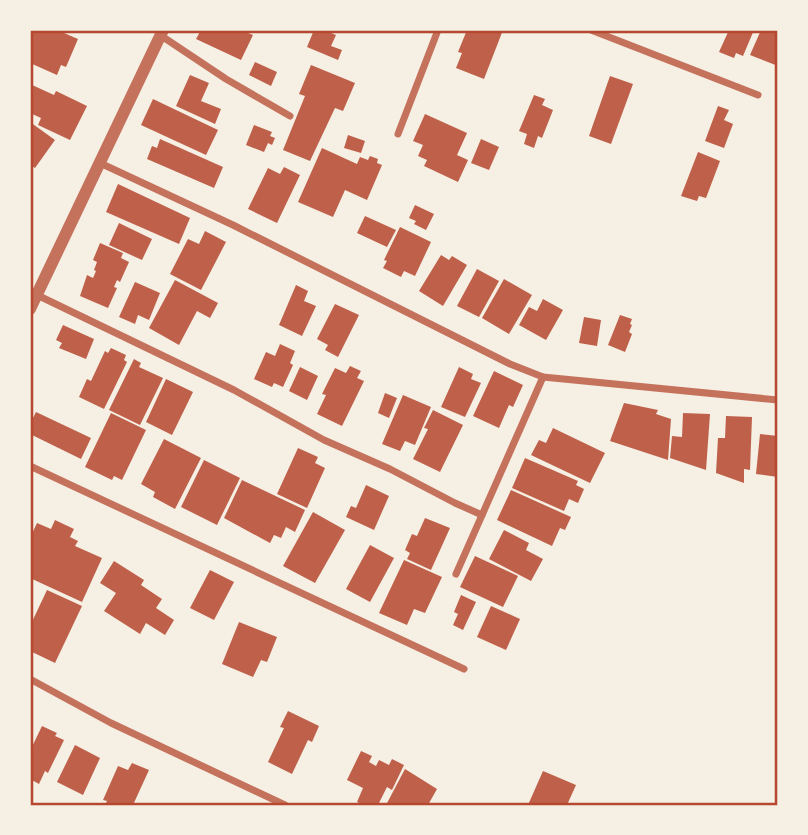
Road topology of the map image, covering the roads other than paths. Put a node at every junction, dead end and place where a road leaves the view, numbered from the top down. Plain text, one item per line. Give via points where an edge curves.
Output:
1 (438, 30) edge
2 (590, 30) edge
3 (162, 33) edge
4 (758, 95) dead end
5 (290, 116) dead end
6 (398, 134) dead end
7 (100, 163) junction
8 (37, 295) junction
9 (30, 309) edge
10 (544, 377) junction
11 (778, 400) edge
12 (30, 466) edge
13 (482, 515) junction
14 (456, 574) dead end
15 (464, 668) dead end
16 (30, 679) edge
17 (285, 805) edge

1 - 6 street
2 - 4 street
3 - 5 street via 226,79
3 - 7 street
7 - 8 street
7 - 10 street
8 - 9 street
8 - 13 street
10 - 11 street
10 - 13 street
12 - 15 street
13 - 14 street
16 - 17 street via 111,723

